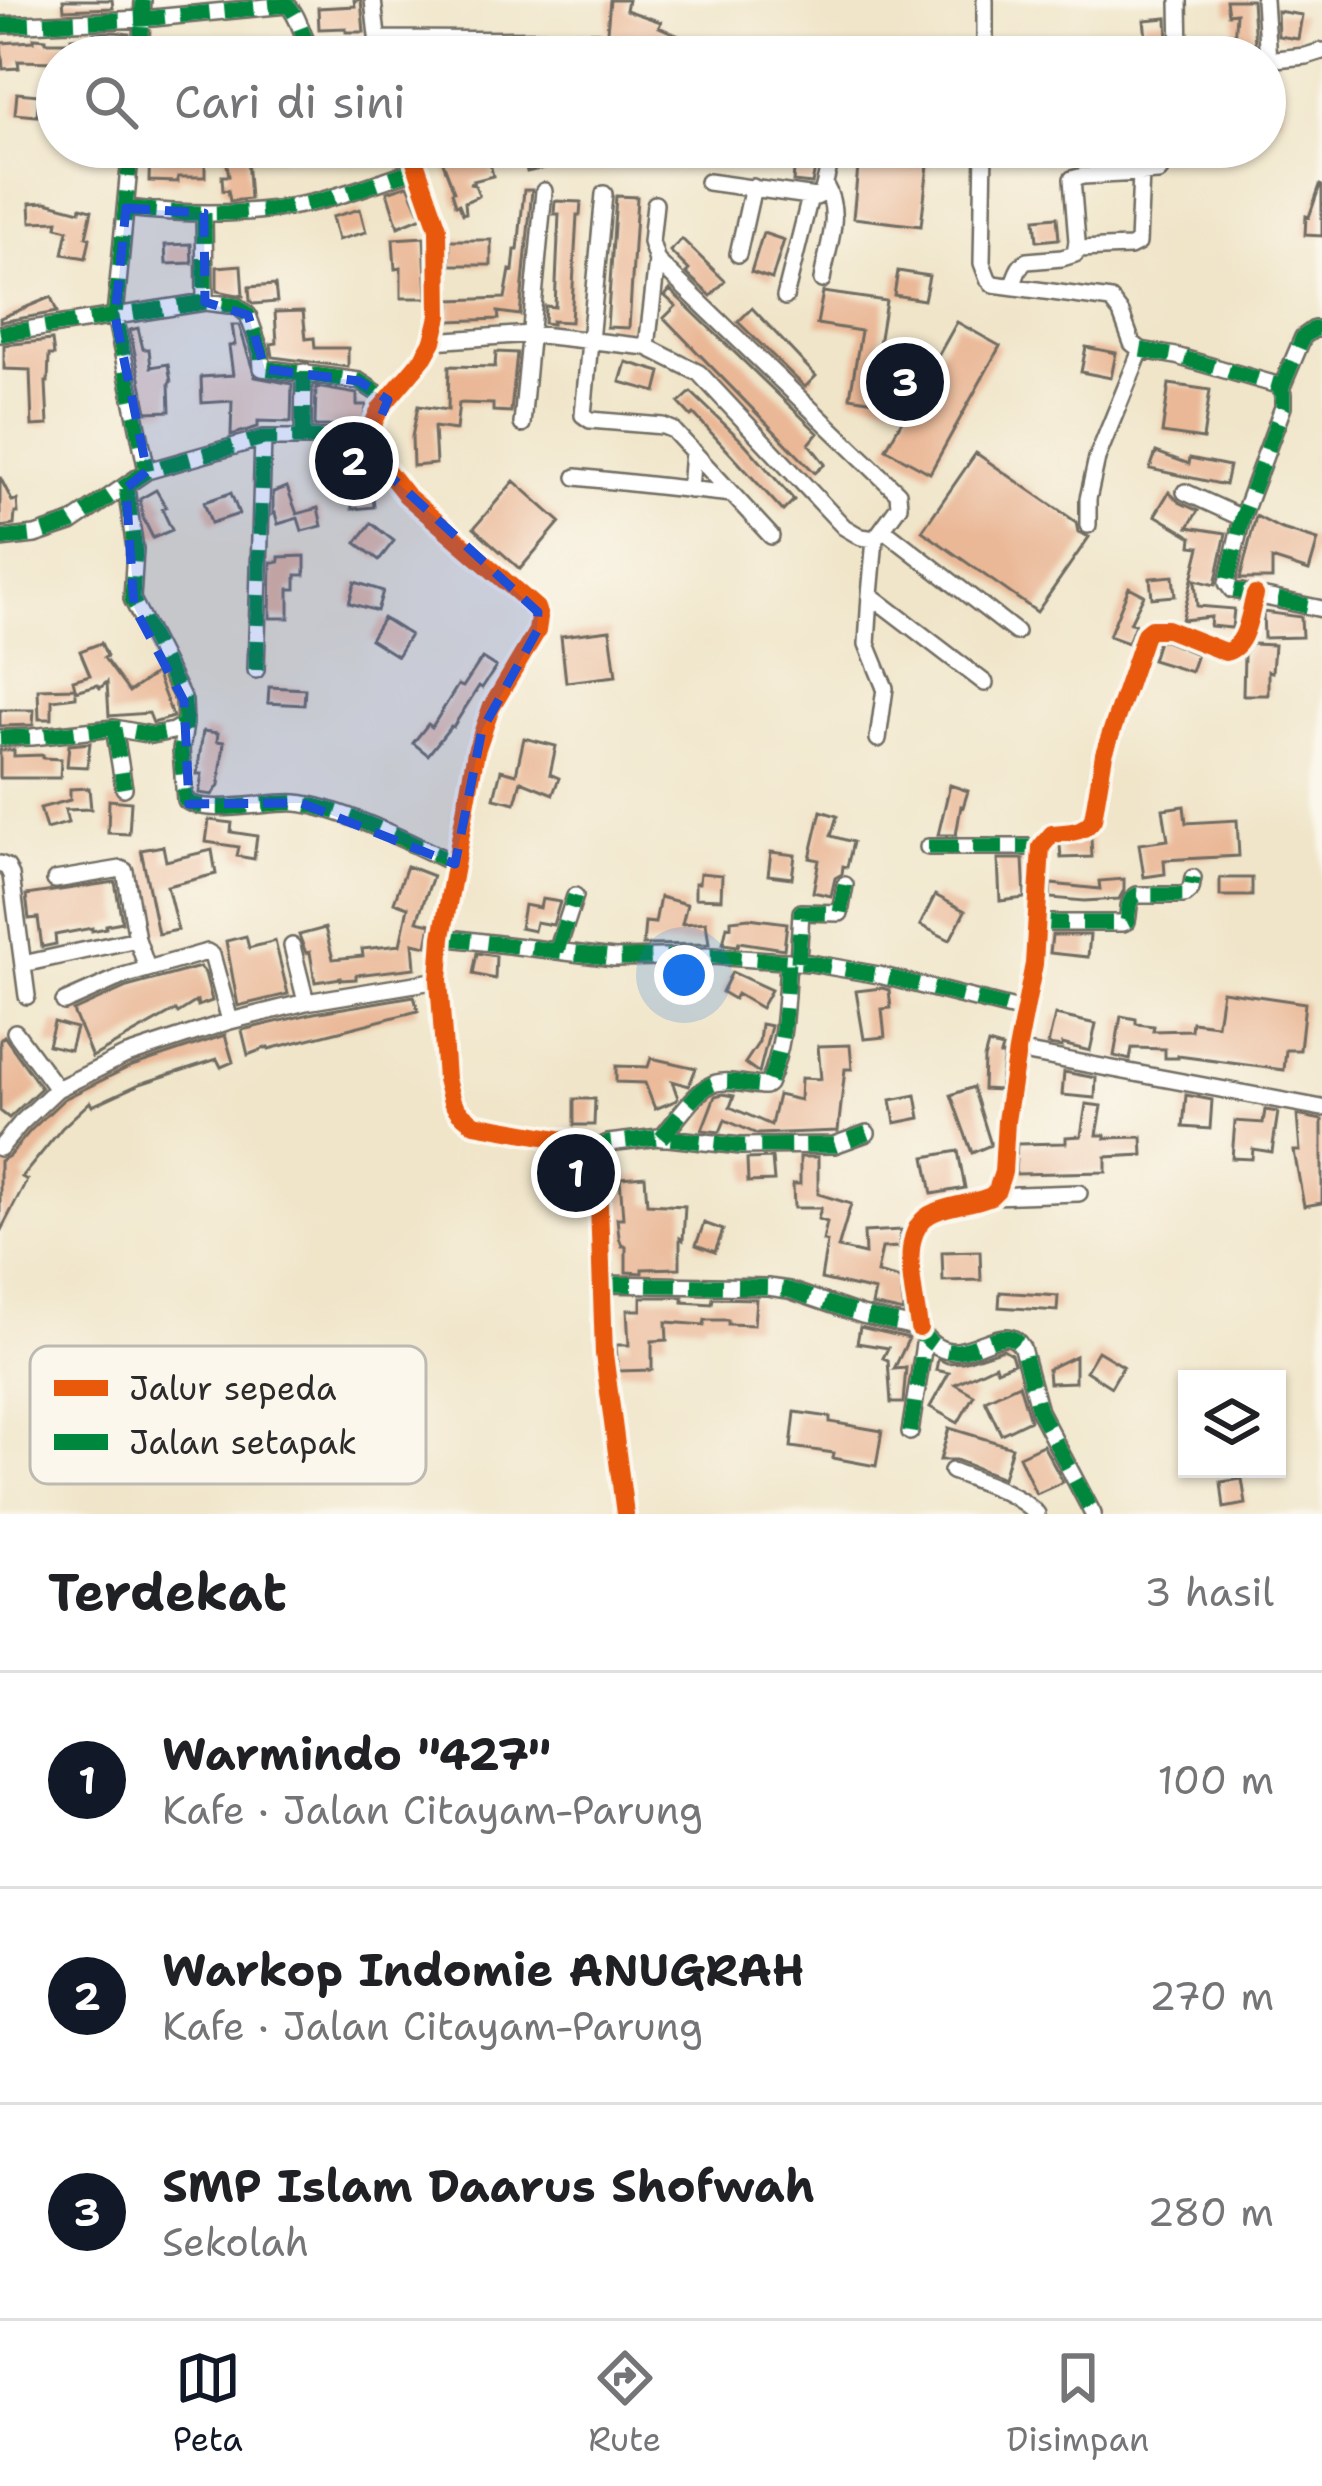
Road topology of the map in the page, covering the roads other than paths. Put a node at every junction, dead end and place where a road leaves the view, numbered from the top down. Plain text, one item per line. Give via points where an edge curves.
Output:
1 (143, 0) edge
2 (373, 0) edge
3 (985, 0) edge
4 (1179, 0) edge
5 (1264, 0) edge
6 (143, 19) junction
7 (0, 25) edge
8 (142, 36) edge
9 (302, 36) edge
10 (378, 36) edge
11 (985, 36) edge
12 (1180, 36) edge
13 (1265, 36) edge
14 (1322, 51) edge
15 (1286, 58) edge
16 (129, 168) edge
17 (829, 168) edge
18 (984, 168) edge
19 (1097, 168) edge
20 (1161, 168) edge
21 (418, 169) joint
22 (1141, 173) junction
23 (1098, 176) junction
24 (709, 182) dead end
25 (825, 185) junction
26 (753, 187) junction
27 (544, 191) dead end
28 (604, 194) dead end
29 (810, 197) junction
30 (655, 204) dead end
31 (125, 208) junction
32 (204, 213) junction
33 (1077, 249) junction
34 (738, 254) dead end
35 (657, 261) junction
36 (822, 280) dead end
37 (1014, 287) junction
38 (785, 297) dead end
39 (205, 302) junction
40 (115, 316) junction
41 (1322, 328) edge
42 (0, 334) edge
43 (531, 334) junction
44 (434, 340) junction
45 (591, 341) junction
46 (647, 346) junction
47 (1141, 350) junction
48 (304, 372) junction
49 (1281, 389) junction
50 (388, 400) junction
51 (522, 424) dead end
52 (263, 438) junction
53 (303, 438) junction
54 (372, 438) junction
55 (693, 451) junction
56 (147, 471) junction
57 (576, 477) dead end
58 (126, 488) junction
59 (689, 490) junction
60 (1185, 492) dead end
61 (732, 494) junction
62 (1242, 518) junction
63 (1088, 525) dead end
64 (879, 534) junction
65 (770, 536) dead end
66 (0, 539) edge
67 (870, 595) junction
68 (1255, 595) junction
69 (1322, 609) edge
70 (1016, 632) dead end
71 (256, 670) dead end
72 (985, 683) dead end
73 (185, 724) junction
74 (115, 728) junction
75 (0, 738) edge
76 (878, 739) dead end
77 (124, 788) dead end
78 (928, 847) dead end
79 (1041, 848) junction
80 (0, 864) edge
81 (455, 864) junction
82 (1192, 878) dead end
83 (56, 880) dead end
84 (845, 885) dead end
85 (575, 896) dead end
86 (1037, 922) junction
87 (442, 938) junction
88 (137, 939) junction
89 (292, 946) dead end
90 (557, 951) junction
91 (793, 961) junction
92 (23, 964) junction
93 (147, 968) junction
94 (439, 980) junction
95 (27, 996) dead end
96 (64, 1002) dead end
97 (306, 1002) junction
98 (1023, 1011) junction
99 (230, 1022) junction
100 (14, 1032) dead end
101 (1017, 1052) junction
102 (57, 1089) junction
103 (1322, 1108) edge
104 (866, 1133) dead end
105 (662, 1138) junction
106 (1, 1143) edge
107 (583, 1153) junction
108 (1079, 1193) dead end
109 (992, 1196) junction
110 (602, 1284) junction
111 (922, 1333) junction
112 (910, 1432) dead end
113 (952, 1471) dead end
114 (626, 1514) edge
115 (1036, 1514) edge
116 (1093, 1514) edge

1 - 6 street
2 - 10 street
3 - 11 street
4 - 12 street
5 - 13 street
6 - 7 street
6 - 8 street
6 - 9 street via 286,5
14 - 15 street
16 - 31 street
17 - 25 street
18 - 37 street via 982,263 993,284
19 - 23 street
20 - 22 street
21 - 32 street via 312,203
21 - 44 street via 438,228
22 - 23 street
22 - 33 street via 1138,243
23 - 33 street via 1071,182
24 - 26 street
25 - 29 street
25 - 36 street via 835,219
26 - 29 street
26 - 34 street
27 - 43 street
28 - 45 street
29 - 38 street
30 - 35 street
31 - 32 street
31 - 40 street
32 - 39 street
33 - 37 street via 1022,263
35 - 46 street
35 - 64 street via 898,494 899,506
37 - 47 street via 1111,300
39 - 40 street
39 - 48 street via 248,315 262,368
40 - 42 street
40 - 56 street
41 - 49 street via 1303,337
43 - 44 street
43 - 45 street
43 - 51 street
44 - 50 street
45 - 46 street
45 - 55 street via 584,417 668,428
46 - 64 street via 699,373 844,527
47 - 49 street
47 - 63 street via 1097,458
48 - 50 street via 359,381
48 - 53 street
49 - 62 street via 1282,407
50 - 54 street
52 - 53 street
52 - 56 street
52 - 71 street
53 - 54 street
54 - 81 street via 376,457 406,495 539,617 482,730
55 - 59 street
55 - 61 street
56 - 58 street
57 - 59 street
58 - 66 street via 52,531
58 - 73 street via 132,599 184,701
59 - 61 street
60 - 62 street
61 - 65 street
62 - 68 street via 1227,583
64 - 67 street
64 - 70 street
67 - 72 street
67 - 76 street via 867,644 886,693
68 - 69 street
68 - 79 street via 1233,651 1167,629 1145,634 1104,754 1094,819 1085,829 1052,834
73 - 74 street via 152,735
73 - 81 street via 184,793 194,807 302,803
74 - 75 street
74 - 77 street
78 - 79 street
79 - 86 street
80 - 92 street via 10,875
81 - 87 street
82 - 86 street via 1184,895 1132,898 1124,923
83 - 88 street via 125,871
84 - 91 street via 840,913 801,913
85 - 90 street
86 - 98 street
87 - 90 street
87 - 94 street
88 - 92 street
88 - 93 street
89 - 97 street
90 - 91 street
91 - 98 street
91 - 105 street via 768,1084 713,1083
92 - 95 street
93 - 96 street
93 - 99 street via 210,953
94 - 97 street
94 - 107 street via 446,1079 458,1112 484,1127 561,1138
97 - 99 street
98 - 101 street
99 - 102 street via 124,1056
100 - 102 street
101 - 103 street
101 - 109 street via 1003,1172
102 - 106 street
104 - 105 street via 834,1145
105 - 107 street via 608,1142
107 - 110 street via 596,1183
108 - 109 street
109 - 111 street via 930,1214 914,1228
110 - 111 street via 789,1290
110 - 114 street
111 - 112 street
111 - 116 street via 963,1352 1000,1336 1018,1339 1039,1411
113 - 115 street

